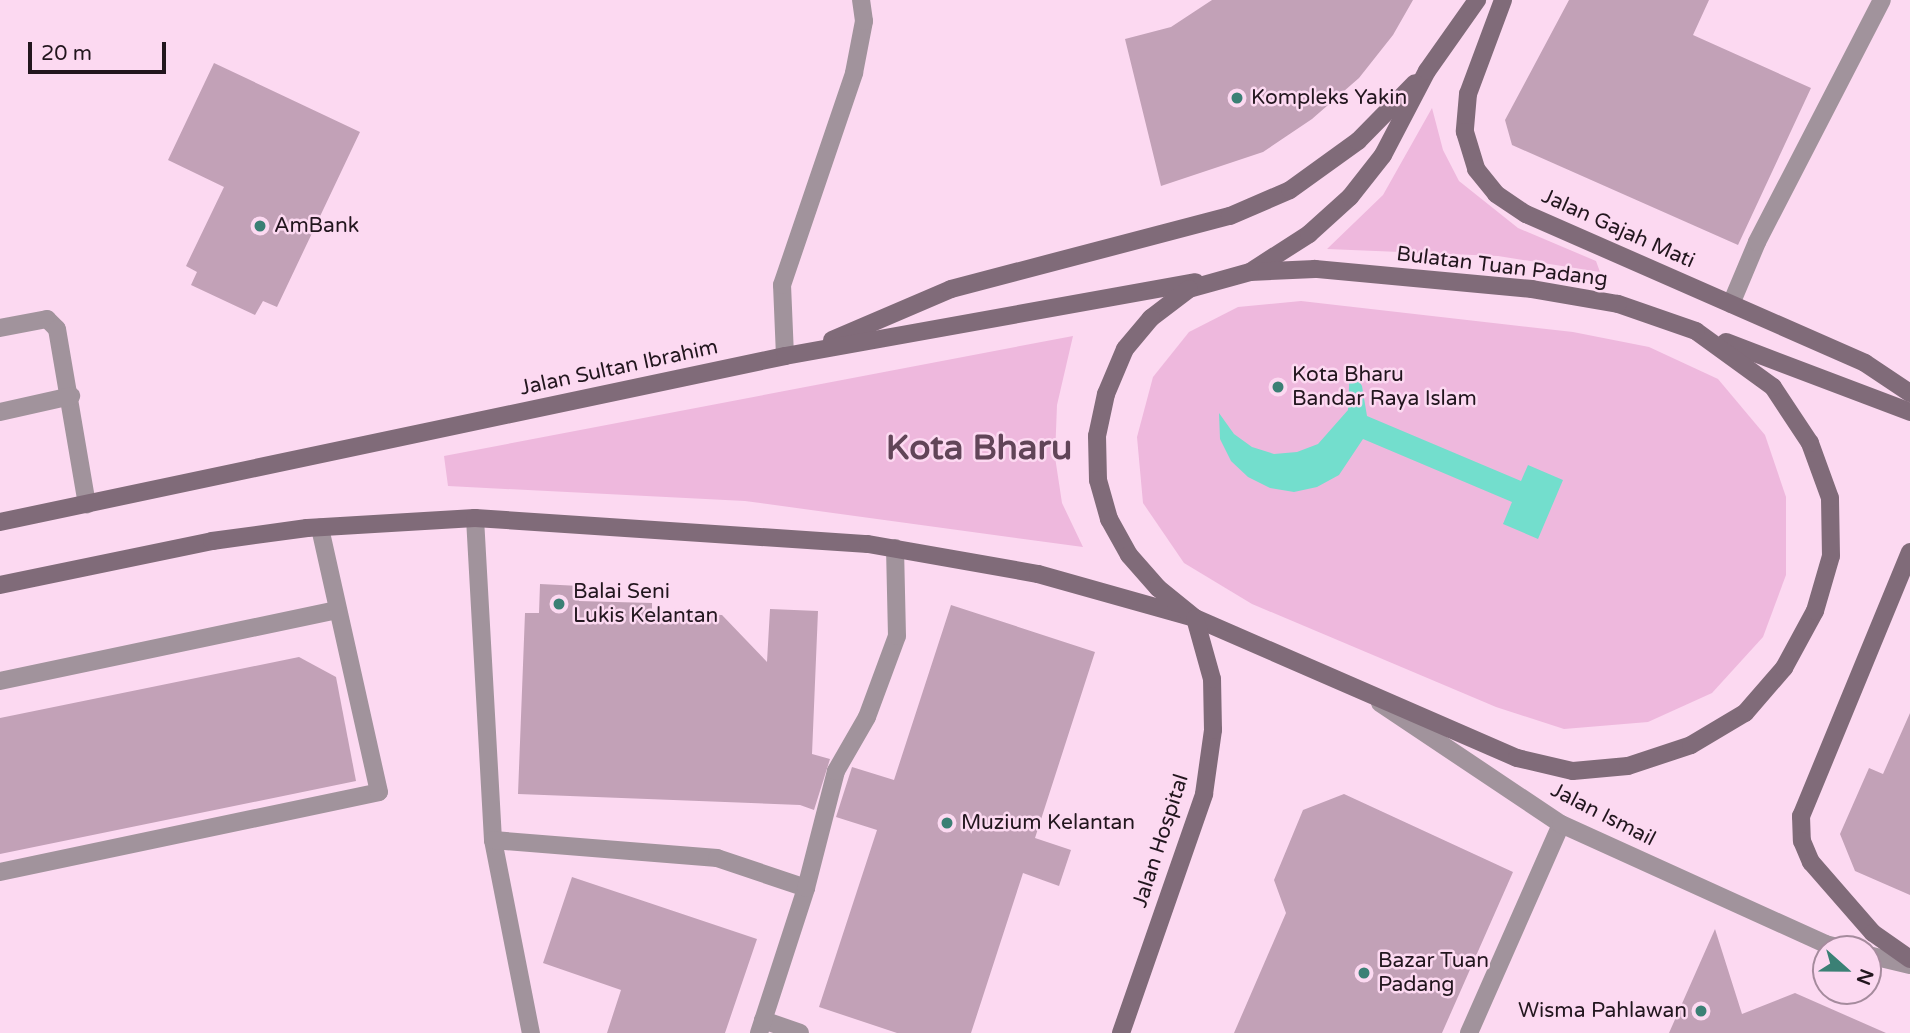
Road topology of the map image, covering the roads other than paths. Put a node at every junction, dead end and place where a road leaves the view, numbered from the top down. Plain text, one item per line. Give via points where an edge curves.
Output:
1 (861, 0) edge
2 (1476, 0) edge
3 (1503, 0) edge
4 (1882, 0) edge
5 (1427, 71) junction
6 (1250, 272) junction
7 (1731, 304) junction
8 (0, 328) edge
9 (1696, 331) junction
10 (804, 352) junction
11 (785, 356) junction
12 (1910, 393) edge
13 (71, 396) junction
14 (0, 412) edge
15 (1910, 412) edge
16 (87, 504) junction
17 (475, 519) junction
18 (0, 522) edge
19 (320, 527) junction
20 (895, 548) junction
21 (1910, 552) edge
22 (0, 585) edge
23 (338, 610) junction
24 (1195, 618) junction
25 (0, 681) edge
26 (1358, 689) junction
27 (1561, 824) junction
28 (493, 840) junction
29 (0, 872) edge
30 (806, 888) junction
31 (1812, 938) edge
32 (1882, 958) edge
33 (1910, 960) edge
34 (1910, 965) edge
35 (761, 1027) edge
36 (531, 1033) edge
37 (800, 1033) edge
38 (1121, 1033) edge
39 (1469, 1033) edge

1 - 11 street via 864,21 854,73 782,285
2 - 5 main road
3 - 7 main road, Jalan Gajah Mati via 1468,94 1465,132 1476,169 1496,194 1527,214
4 - 7 street via 1756,242
5 - 6 main road via 1383,155 1350,197 1309,234
5 - 10 main road via 1358,141 1278,195 1177,232 951,289
6 - 9 main road, Bulatan Tuan Padang via 1315,269 1532,289 1618,304
6 - 10 main road, Jalan Sultan Ibrahim
6 - 24 main road, Bulatan Tuan Padang via 1189,289 1151,318 1125,349 1106,394 1097,436 1098,480 1109,519 1150,579
7 - 12 main road, Jalan Gajah Mati via 1865,363
8 - 13 street via 47,319 57,329
9 - 15 main road
9 - 26 main road, Bulatan Tuan Padang via 1773,387 1810,443 1830,498 1831,556 1815,611 1784,668 1745,713 1678,750 1628,766 1573,771 1517,758
10 - 11 main road, Jalan Sultan Ibrahim
11 - 16 main road, Jalan Sultan Ibrahim
13 - 14 street
13 - 16 street
16 - 18 main road, Jalan Sultan Ibrahim
17 - 19 main road
17 - 20 main road via 538,519
17 - 28 street
19 - 22 main road via 212,541
19 - 23 street
20 - 24 main road via 1038,574
20 - 30 street via 897,636 867,717 836,771
21 - 33 main road via 1801,816 1802,841 1811,862 1873,933
23 - 25 street
23 - 29 street via 379,792
24 - 26 main road, Bulatan Tuan Padang
24 - 38 main road, Jalan Hospital via 1212,679 1213,730 1204,794
26 - 27 street, Jalan Ismail
27 - 31 street, Jalan Ismail
27 - 39 street
28 - 30 street via 717,858
28 - 36 street
30 - 35 street
32 - 34 street
35 - 37 street

